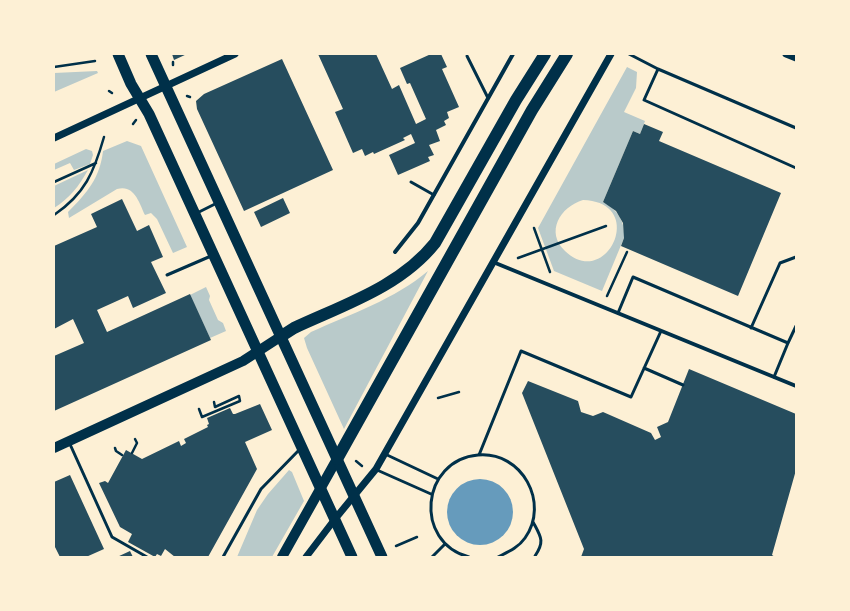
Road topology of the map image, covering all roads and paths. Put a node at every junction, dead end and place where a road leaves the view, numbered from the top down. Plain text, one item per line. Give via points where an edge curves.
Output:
1 (118, 54) edge
2 (150, 54) edge
3 (235, 54) edge
4 (513, 54) edge
5 (545, 54) edge
6 (567, 54) edge
7 (611, 54) edge
8 (629, 54) edge
9 (786, 54) edge
10 (467, 56) dead end
11 (796, 58) edge
12 (95, 61) dead end
13 (54, 67) edge
14 (658, 69) junction
15 (165, 86) junction
16 (139, 98) junction
17 (488, 98) junction
18 (136, 120) dead end
19 (133, 124) dead end
20 (796, 128) edge
21 (104, 137) dead end
22 (54, 138) edge
23 (96, 163) junction
24 (796, 168) edge
25 (54, 182) edge
26 (411, 182) dead end
27 (434, 195) junction
28 (218, 203) junction
29 (194, 214) junction
30 (54, 215) edge
31 (606, 226) dead end
32 (534, 228) dead end
33 (542, 250) junction
34 (394, 252) dead end
35 (627, 252) dead end
36 (213, 255) junction
37 (796, 257) edge
38 (518, 258) dead end
39 (492, 262) junction
40 (550, 272) dead end
41 (167, 275) dead end
42 (607, 296) dead end
43 (618, 313) junction
44 (796, 326) edge
45 (751, 328) junction
46 (661, 331) junction
47 (280, 337) junction
48 (788, 343) junction
49 (257, 352) junction
50 (644, 368) junction
51 (774, 377) junction
52 (683, 385) dead end
53 (796, 386) edge
54 (459, 392) dead end
55 (438, 398) dead end
56 (214, 402) dead end
57 (199, 409) dead end
58 (134, 439) dead end
59 (68, 442) junction
60 (302, 447) junction
61 (54, 448) edge
62 (115, 448) dead end
63 (132, 453) dead end
64 (385, 454) junction
65 (122, 455) dead end
66 (479, 455) junction
67 (337, 459) junction
68 (356, 461) dead end
69 (362, 466) dead end
70 (376, 470) junction
71 (438, 479) junction
72 (320, 488) junction
73 (431, 494) junction
74 (354, 496) junction
75 (335, 519) junction
76 (533, 522) junction
77 (417, 537) dead end
78 (446, 544) junction
79 (396, 546) dead end
80 (535, 556) edge
81 (147, 557) edge
82 (223, 557) edge
83 (282, 557) edge
84 (306, 557) edge
85 (352, 557) edge
86 (382, 557) edge
87 (432, 557) edge
88 (469, 557) edge
89 (498, 557) edge

1 - 16 highway
2 - 15 highway
3 - 15 street
4 - 17 street
5 - 47 highway via 435,244 423,258 398,278
6 - 67 highway via 517,136
7 - 39 street
8 - 14 lane
9 - 11 street
10 - 17 lane
12 - 13 path
14 - 20 lane
14 - 24 lane via 644,100
15 - 16 street
15 - 28 highway
16 - 22 street
16 - 29 highway via 149,114
17 - 27 street
18 - 19 path
21 - 23 path
23 - 25 path
23 - 30 path via 86,184 71,203
26 - 27 lane
27 - 34 street via 418,223
28 - 29 lane
28 - 47 highway
29 - 36 highway
31 - 33 path
32 - 33 path
33 - 38 path
33 - 40 path
35 - 42 path
36 - 41 lane
36 - 49 highway
37 - 45 lane via 780,263
39 - 43 street
39 - 64 street
43 - 45 lane via 633,277
43 - 46 street
44 - 48 lane
45 - 48 lane
46 - 50 lane
46 - 51 street
47 - 49 main road
47 - 67 highway
48 - 51 lane
49 - 59 main road via 243,361
49 - 60 highway
50 - 52 lane
50 - 66 lane via 630,397 521,351
51 - 53 street
54 - 55 path
56 - 57 path via 215,407 238,396 240,400 219,412 202,417
58 - 63 path via 137,443
59 - 61 main road
59 - 81 lane via 112,537
60 - 72 highway
60 - 82 lane via 261,489
62 - 65 path
64 - 70 street
64 - 71 lane
66 - 71 lane via 462,458
66 - 76 lane via 510,463 523,474 534,499
67 - 72 main road
67 - 74 highway
68 - 69 path
70 - 73 lane
70 - 74 street
71 - 73 lane
72 - 75 highway
72 - 83 main road
73 - 78 lane via 430,512 435,530
74 - 75 street
74 - 86 highway
75 - 84 street
75 - 85 highway
76 - 80 lane via 541,536 541,548
76 - 89 lane via 524,538 512,551
77 - 79 path
78 - 87 lane
78 - 88 lane via 460,555

